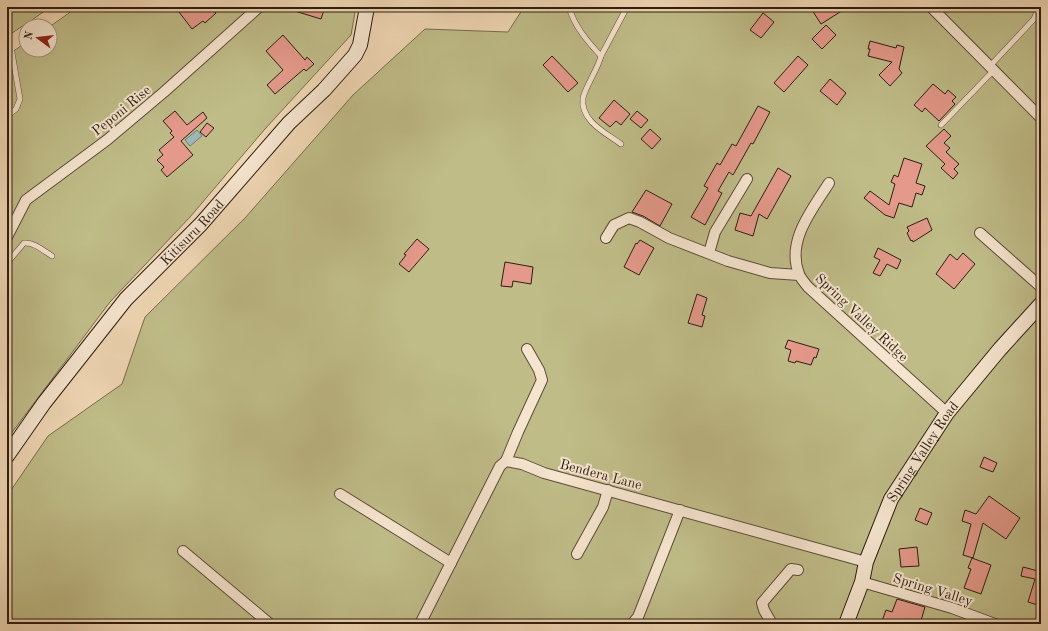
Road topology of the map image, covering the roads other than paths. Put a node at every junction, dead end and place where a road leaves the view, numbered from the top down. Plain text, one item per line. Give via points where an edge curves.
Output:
1 (64, 7) edge
2 (259, 7) edge
3 (367, 7) edge
4 (569, 7) edge
5 (627, 7) edge
6 (931, 7) edge
7 (1039, 7) edge
8 (48, 18) edge
9 (18, 39) edge
10 (9, 45) edge
11 (601, 56) junction
12 (992, 68) junction
13 (7, 116) edge
14 (1041, 118) edge
15 (941, 125) dead end
16 (621, 144) dead end
17 (747, 179) dead end
18 (829, 183) dead end
19 (980, 233) dead end
20 (7, 237) edge
21 (606, 238) dead end
22 (709, 253) junction
23 (52, 256) dead end
24 (7, 263) edge
25 (799, 275) junction
26 (1041, 287) edge
27 (1041, 304) edge
28 (527, 349) dead end
29 (947, 413) junction
30 (7, 456) edge
31 (506, 461) junction
32 (608, 490) junction
33 (340, 494) dead end
34 (680, 510) junction
35 (183, 551) dead end
36 (577, 554) dead end
37 (866, 562) junction
38 (451, 563) junction
39 (798, 570) dead end
40 (862, 582) junction
41 (270, 624) edge
42 (420, 624) edge
43 (632, 624) edge
44 (772, 624) edge
45 (846, 624) edge
46 (995, 624) edge

1 - 8 main road
2 - 20 street, Peponi Rise via 107,140 26,200
3 - 30 street, Kitisuru Road via 360,45 355,55 289,124 201,224 126,300 44,403
4 - 11 lane via 571,16 586,41
5 - 11 lane
6 - 12 street
7 - 12 lane via 1034,20
9 - 10 main road
10 - 13 lane via 20,99 16,109
11 - 16 lane via 583,98 584,110 591,122
12 - 14 street
12 - 15 lane
17 - 22 street via 715,232
18 - 25 street, Spring Valley Ridge via 802,225 796,250
19 - 26 street
21 - 22 street via 614,225 629,218 669,238
22 - 25 street via 770,273
23 - 24 lane via 33,244 24,243
25 - 29 street, Spring Valley Ridge via 808,287
27 - 29 street, Spring Valley Road
28 - 31 street via 542,380
29 - 37 street, Spring Valley Road via 891,499
31 - 32 street, Bendera Lane
31 - 38 street via 500,466
32 - 34 street, Bendera Lane
32 - 36 street via 603,507
33 - 38 street
34 - 37 street, Bendera Lane
34 - 43 street via 638,617
35 - 41 street
37 - 40 street, Spring Valley Road
38 - 42 street
39 - 44 street via 792,569 762,603
40 - 45 street, Spring Valley Road
40 - 46 street, Spring Valley via 952,608

